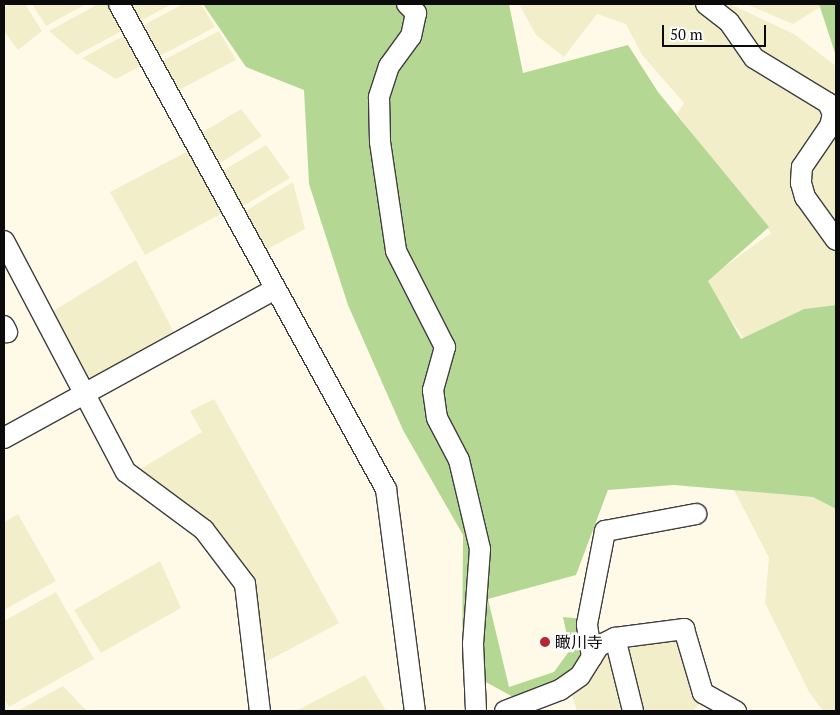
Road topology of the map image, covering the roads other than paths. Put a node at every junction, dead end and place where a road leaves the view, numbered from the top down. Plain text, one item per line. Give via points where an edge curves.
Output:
1 (119, 4) edge
2 (407, 4) edge
3 (706, 4) edge
4 (836, 240) edge
5 (4, 241) edge
6 (275, 289) junction
7 (85, 394) junction
8 (4, 438) edge
9 (696, 514) dead end
10 (615, 638) junction
11 (592, 657) junction
12 (260, 711) edge
13 (415, 711) edge
14 (476, 711) edge
15 (505, 711) edge
16 (633, 711) edge
17 (736, 711) edge

1 - 6 street
2 - 14 street via 416,14 411,36 389,66 379,97 380,142 396,251 445,347 433,390 437,418 459,460 480,549 473,644
3 - 4 street via 729,22 754,58 828,103 833,114 830,126 802,166 801,184 804,198
5 - 7 street
6 - 7 street
6 - 13 street via 386,489
7 - 8 street
7 - 12 street via 126,472 204,530 245,584
9 - 11 street via 605,531 587,624
10 - 11 street via 599,646
10 - 16 street
10 - 17 street via 684,629 703,692
11 - 15 street via 580,676 560,690

